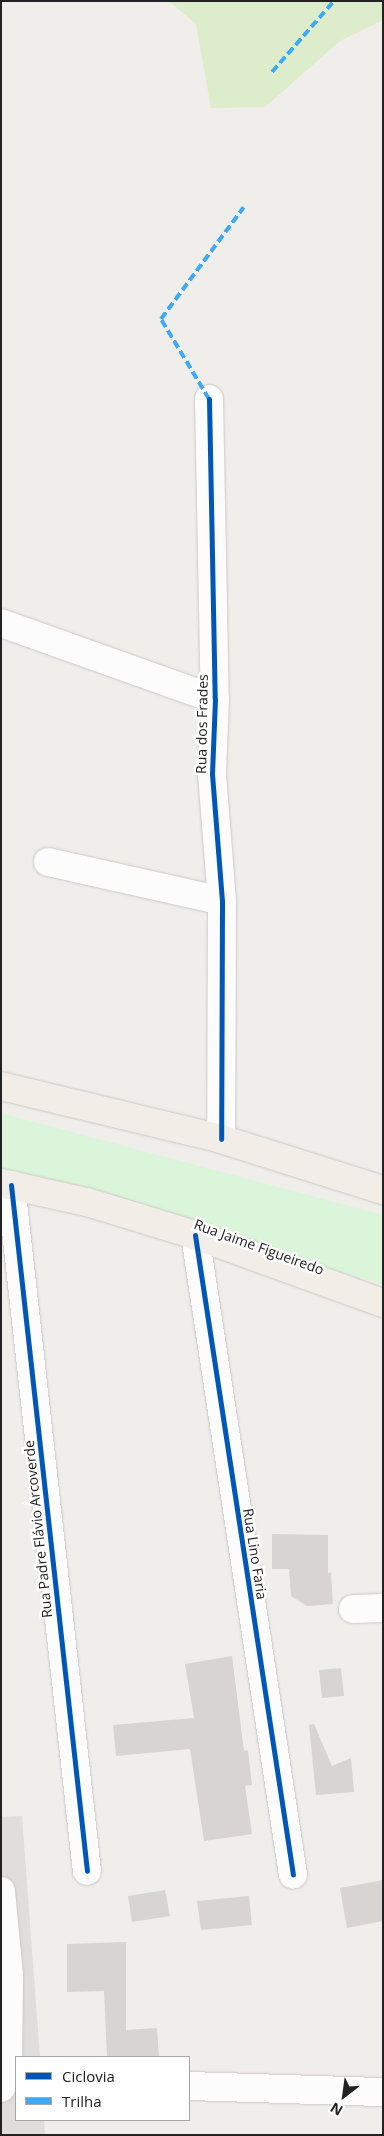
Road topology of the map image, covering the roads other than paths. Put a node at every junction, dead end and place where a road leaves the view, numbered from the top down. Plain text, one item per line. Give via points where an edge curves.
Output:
1 (209, 399) dead end
2 (1, 622) edge
3 (215, 699) junction
4 (48, 862) dead end
5 (222, 901) junction
6 (1, 1086) edge
7 (220, 1139) junction
8 (6, 1184) edge
9 (383, 1190) edge
10 (195, 1235) junction
11 (383, 1303) edge
12 (383, 1608) edge
13 (353, 1609) dead end
14 (87, 1872) dead end
15 (294, 1875) dead end
16 (1, 1891) edge
17 (5, 1975) edge
18 (190, 2086) edge
19 (1, 2088) edge
20 (383, 2092) edge

1 - 3 street, Rua dos Frades
2 - 3 street
3 - 5 street, Rua dos Frades via 212,774
4 - 5 street
5 - 7 street, Rua dos Frades
6 - 7 main road
7 - 9 main road
8 - 10 main road, Rua Jaime Figueiredo via 87,1202
8 - 14 street, Rua Padre Flávio Arcoverde
10 - 11 main road, Rua Jaime Figueiredo
10 - 15 street, Rua Lino Faria
12 - 13 street
16 - 17 street
17 - 19 street via 8,2070
18 - 20 street

